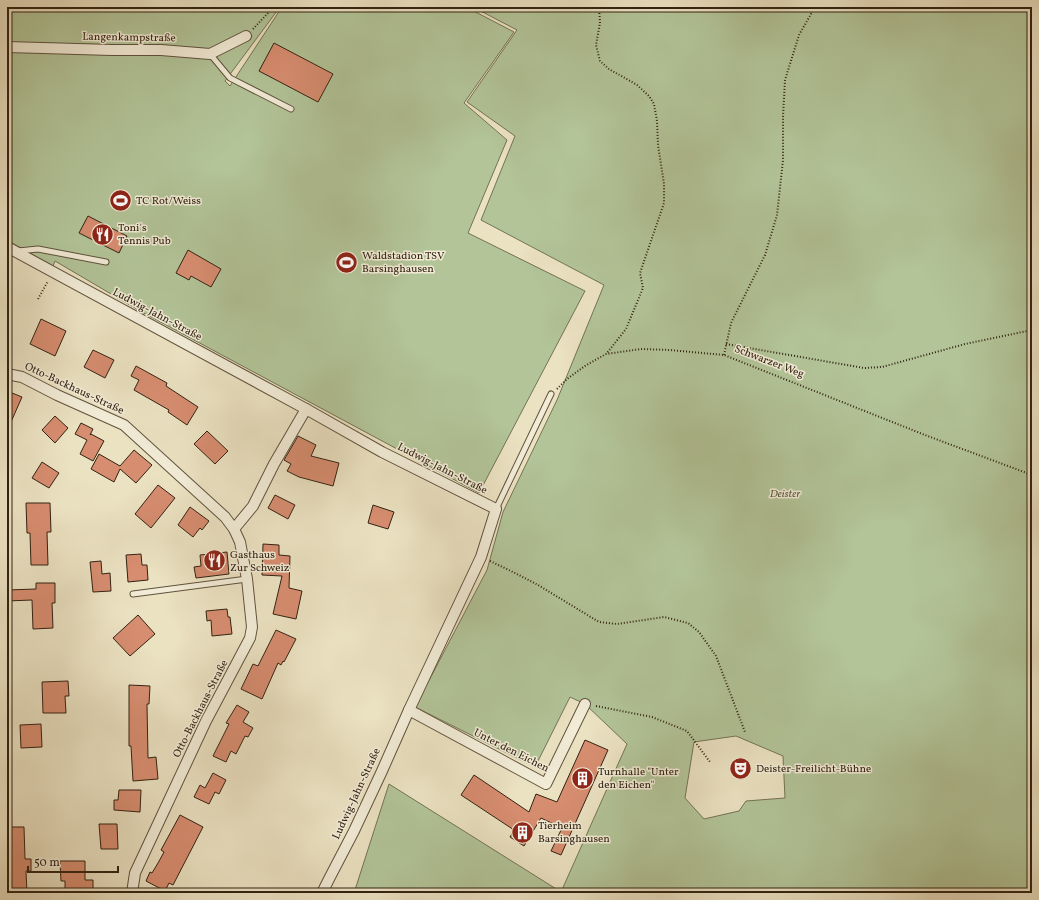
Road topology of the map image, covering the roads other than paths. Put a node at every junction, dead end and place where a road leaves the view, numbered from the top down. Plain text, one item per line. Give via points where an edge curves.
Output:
1 (246, 36) road end
2 (7, 47) edge
3 (210, 54) junction
4 (291, 109) dead end
5 (11, 249) edge
6 (106, 262) dead end
7 (7, 374) edge
8 (551, 394) road end
9 (306, 409) junction
10 (496, 509) junction
11 (234, 529) junction
12 (247, 579) junction
13 (133, 594) dead end
14 (585, 704) road end
15 (408, 710) junction
16 (132, 893) edge
17 (322, 893) edge

1 - 3 street
2 - 3 street, Langenkampstraße via 161,50
3 - 4 lane via 230,78
5 - 6 lane via 38,249
5 - 9 street, Ludwig-Jahn-Straße
7 - 11 street, Otto-Backhaus-Straße via 22,377 124,425 225,517
8 - 10 lane
9 - 10 street, Ludwig-Jahn-Straße via 382,452
9 - 11 street via 253,506
10 - 15 street, Ludwig-Jahn-Straße via 481,558
11 - 12 street, Otto-Backhaus-Straße via 240,542
12 - 13 lane
12 - 16 street, Otto-Backhaus-Straße via 252,627 250,638 206,721 135,873
14 - 15 street, Unter den Eichen via 546,784
15 - 17 street, Ludwig-Jahn-Straße via 354,831

